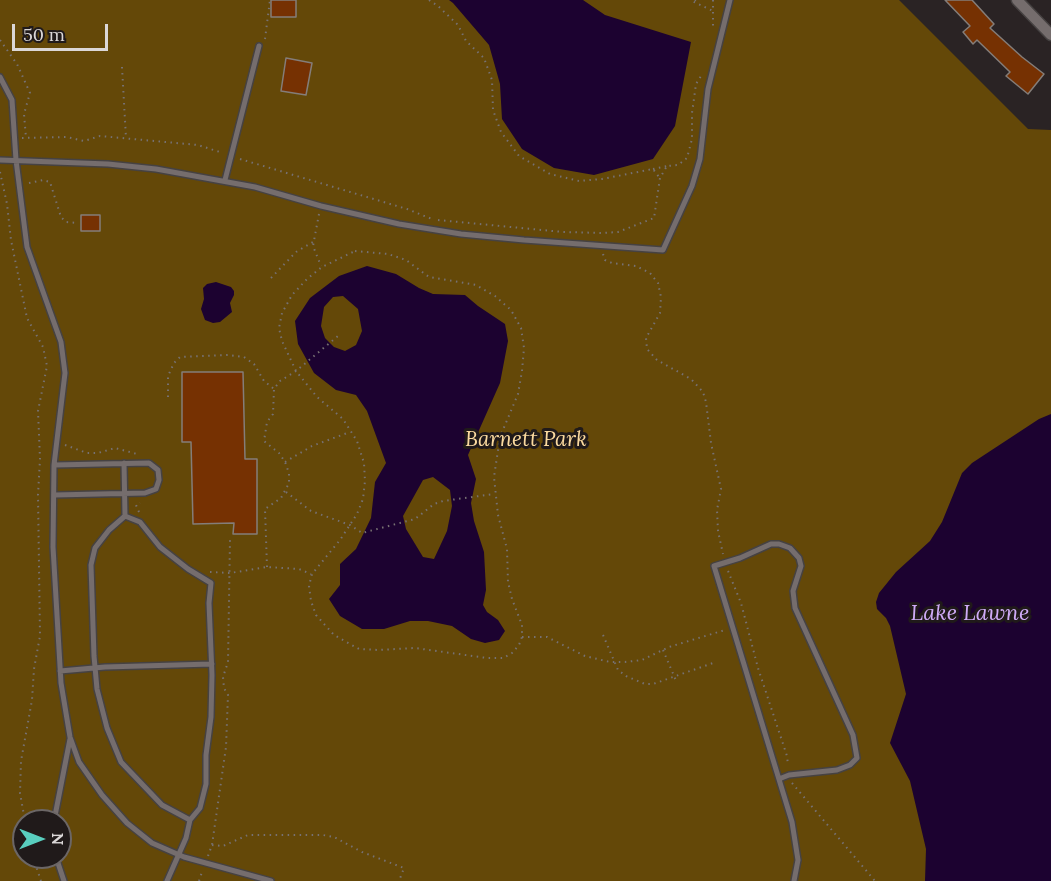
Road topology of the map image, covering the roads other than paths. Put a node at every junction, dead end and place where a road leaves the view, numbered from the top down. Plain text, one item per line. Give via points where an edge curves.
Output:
1 (730, 0) edge
2 (1017, 0) edge
3 (1051, 35) edge
4 (262, 45) road end
5 (0, 77) edge
6 (0, 160) edge
7 (16, 160) junction
8 (225, 180) junction
9 (124, 463) junction
10 (54, 465) junction
11 (124, 494) junction
12 (54, 495) junction
13 (125, 516) junction
14 (212, 664) junction
15 (95, 668) junction
16 (60, 671) junction
17 (70, 737) junction
18 (779, 779) junction
19 (56, 809) edge
20 (190, 820) junction
21 (179, 855) junction
22 (167, 881) edge
23 (271, 881) edge
24 (794, 881) edge

1 - 8 lane via 708,89 700,159 663,250 461,234 399,224
2 - 3 street
4 - 8 lane
5 - 7 lane via 12,100
6 - 7 lane
7 - 8 lane via 108,164
7 - 10 lane via 27,247 61,342 64,373
9 - 10 lane
9 - 11 lane
9 - 11 lane via 149,463 158,470 159,480 156,489
10 - 12 lane
11 - 12 lane
11 - 13 lane
12 - 16 lane
13 - 14 lane via 140,522 160,547 211,583
13 - 15 lane via 95,548 91,565
14 - 15 lane
14 - 20 lane via 206,784 200,808
15 - 16 lane
15 - 20 lane via 107,728 122,762 162,805
16 - 17 lane
17 - 19 lane
17 - 21 lane via 79,762 127,823 152,843
18 - 18 lane via 837,770 857,758 854,735 795,608 793,591 801,566 799,558 790,548 771,544 714,566
18 - 24 lane via 794,832 798,860
20 - 21 lane
21 - 22 lane
21 - 23 lane

